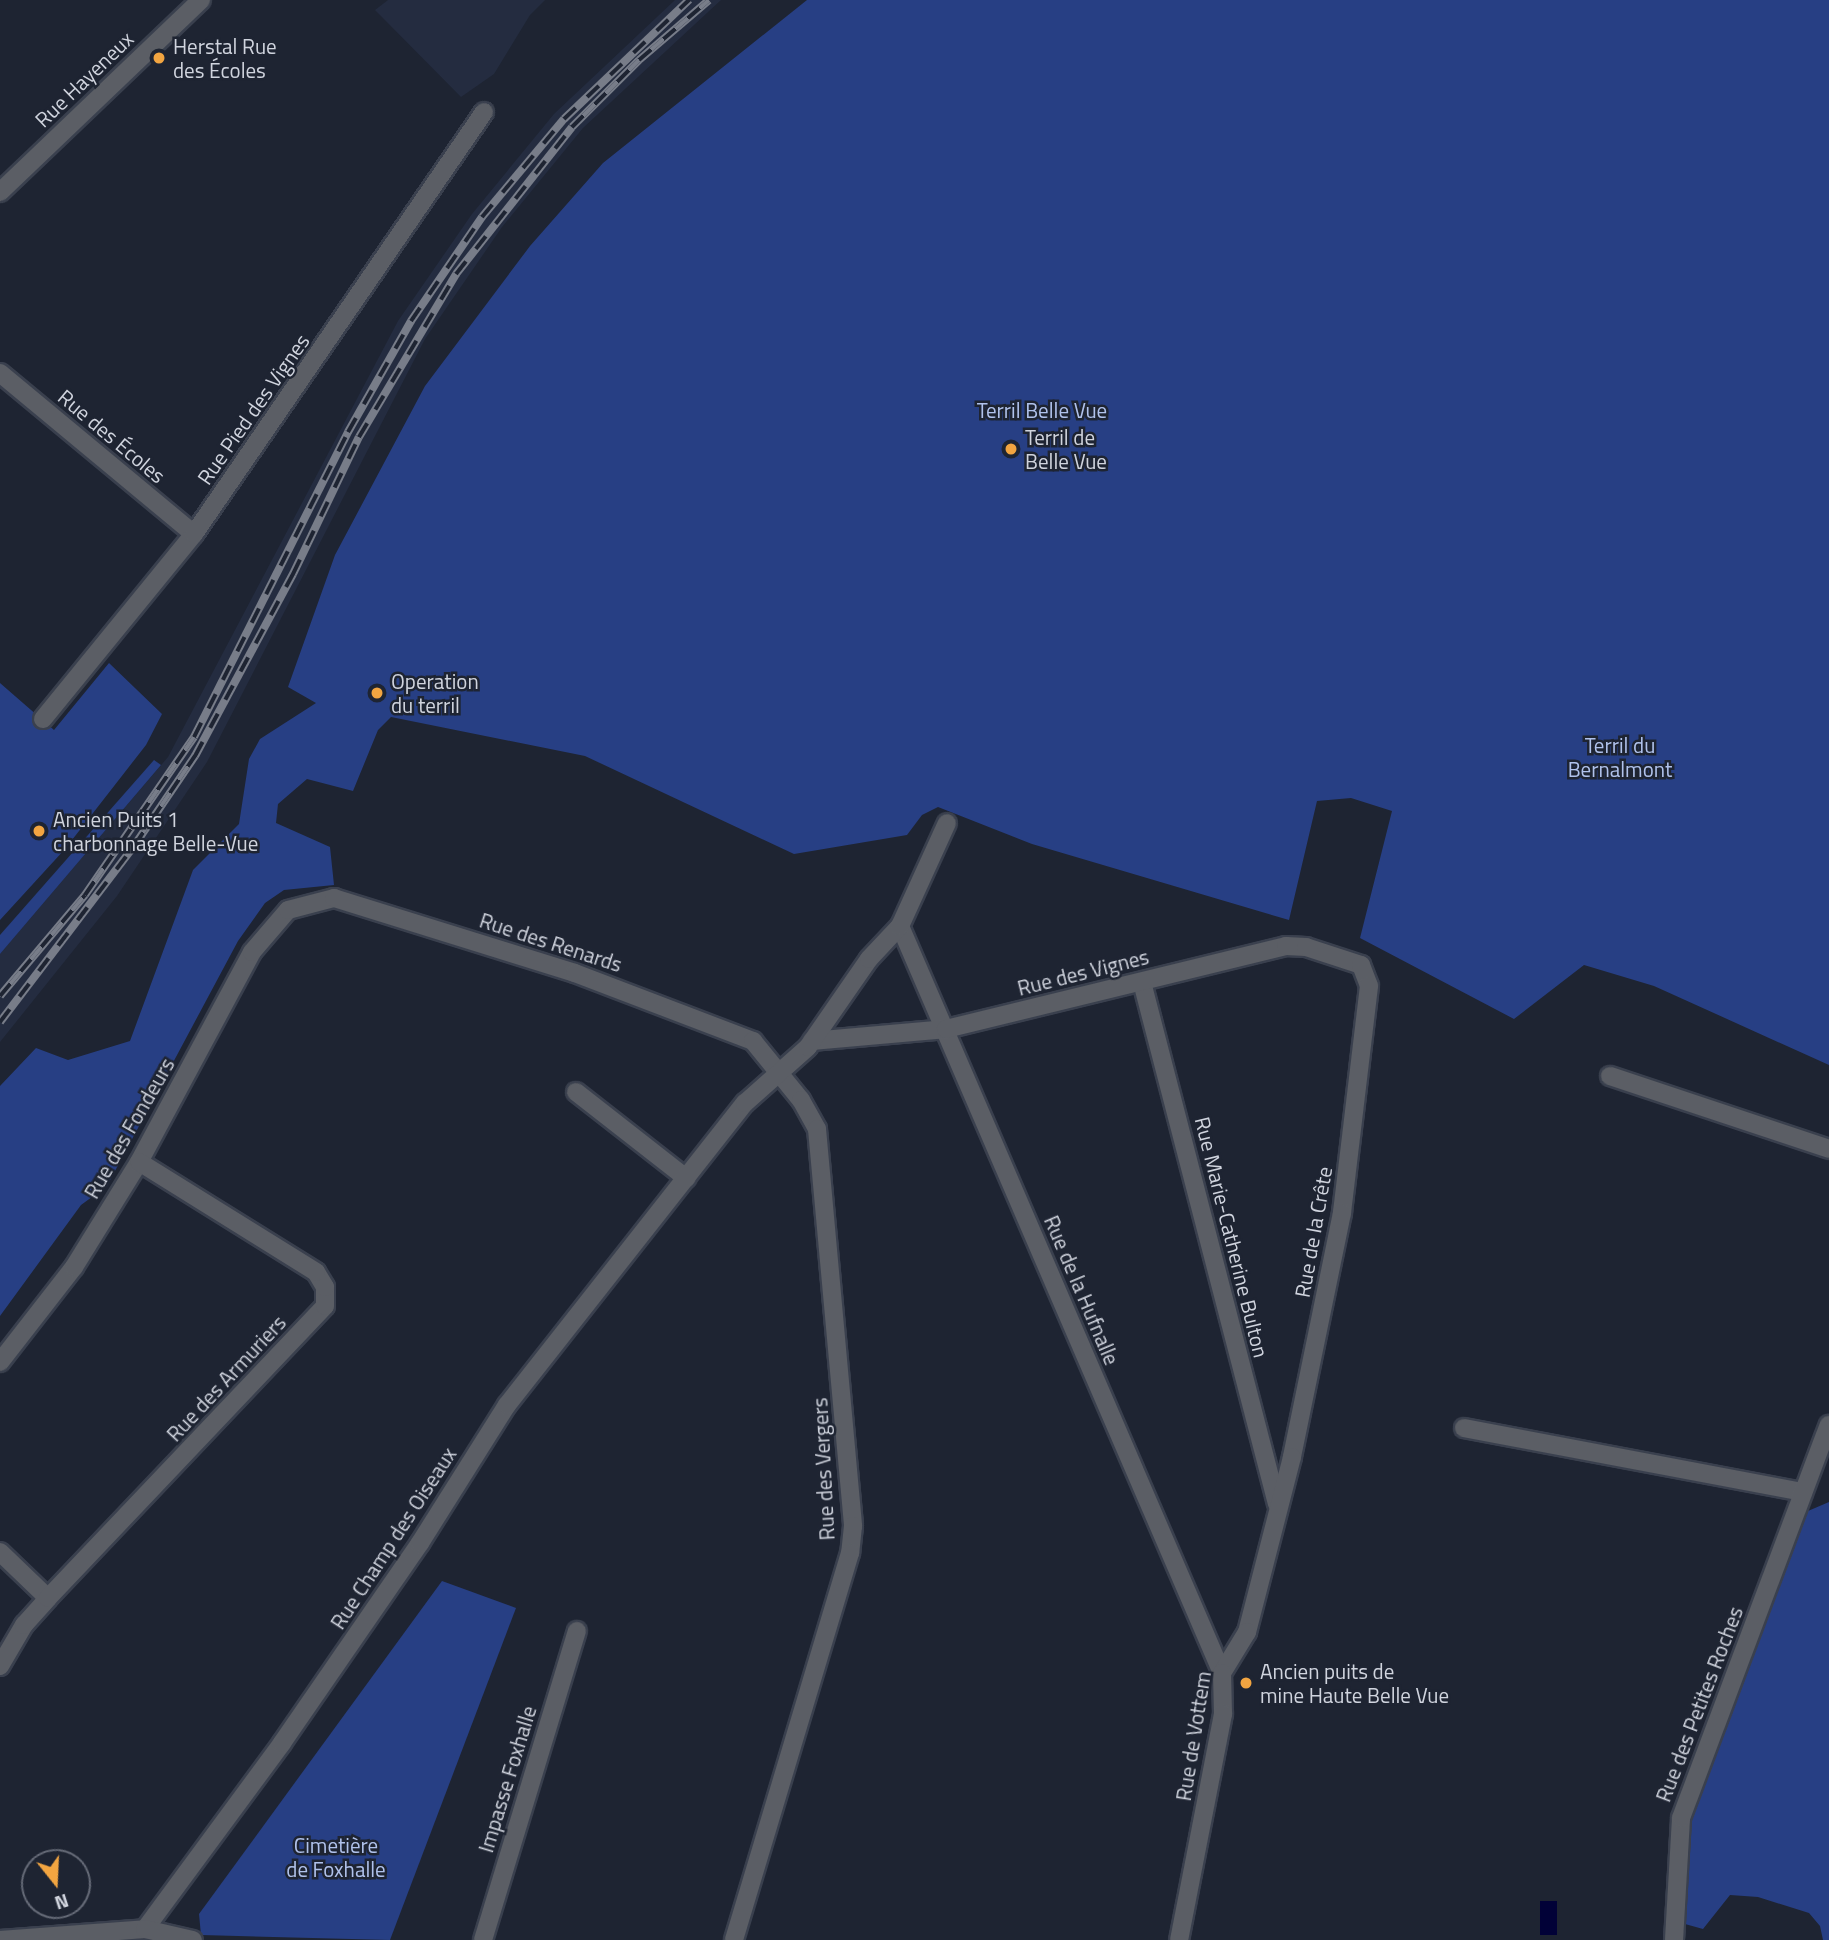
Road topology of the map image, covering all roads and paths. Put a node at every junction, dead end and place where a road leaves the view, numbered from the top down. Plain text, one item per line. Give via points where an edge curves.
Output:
1 (201, 0) edge
2 (484, 112) dead end
3 (0, 192) edge
4 (0, 373) edge
5 (194, 534) junction
6 (43, 719) dead end
7 (947, 823) dead end
8 (288, 910) joint
9 (900, 926) junction
10 (1361, 964) joint
11 (1142, 982) junction
12 (946, 1029) junction
13 (812, 1041) junction
14 (781, 1074) junction
15 (1611, 1076) dead end
16 (576, 1092) dead end
17 (1829, 1149) edge
18 (139, 1162) junction
19 (686, 1178) junction
20 (0, 1362) edge
21 (1829, 1425) edge
22 (1464, 1428) dead end
23 (1803, 1492) junction
24 (1277, 1504) junction
25 (0, 1552) edge
26 (48, 1598) junction
27 (577, 1631) dead end
28 (0, 1666) edge
29 (1222, 1673) junction
30 (145, 1929) junction
31 (0, 1940) edge
32 (193, 1940) edge
33 (483, 1940) edge
34 (734, 1940) edge
35 (1179, 1940) edge
36 (1674, 1940) edge

1 - 3 street, Rue Hayeneux
2 - 5 street, Rue Pied des Vignes
4 - 5 street, Rue des Écoles
5 - 6 street, Rue Pied des Vignes
7 - 9 street, Rue Champ des Oiseaux
8 - 14 street, Rue des Renards via 334,898 575,973 753,1041
8 - 18 street, Rue des Fondeurs via 252,952
9 - 12 street, Rue de la Hufnalle
9 - 13 street, Rue Champ des Oiseaux via 869,959
10 - 11 street, Rue des Vignes via 1306,947 1286,946
10 - 24 street, Rue de la Crête via 1369,986 1342,1213 1292,1457
11 - 12 street, Rue des Vignes
11 - 24 street, Rue Marie-Catherine Bulton
12 - 13 street, Rue des Vignes
12 - 29 street, Rue de la Hufnalle
13 - 14 street, Rue Champ des Oiseaux
14 - 19 street, Rue Champ des Oiseaux via 746,1103
14 - 34 street, Rue des Vergers via 817,1129 853,1526 850,1553
15 - 17 street
16 - 19 street
18 - 20 street, Rue des Fondeurs via 74,1267
18 - 26 street, Rue des Armuriers via 316,1272 325,1287 325,1306
19 - 30 street, Rue Champ des Oiseaux via 497,1419 420,1543 243,1799
21 - 23 street, Rue des Petites Roches
22 - 23 street
23 - 36 street, Rue des Petites Roches via 1681,1818
24 - 29 street, Rue de Vottem via 1247,1632
25 - 26 street
26 - 28 street, Rue des Armuriers via 24,1625
27 - 33 street, Impasse Foxhalle
29 - 35 street, Rue de Vottem via 1223,1714
30 - 31 street
30 - 32 street

